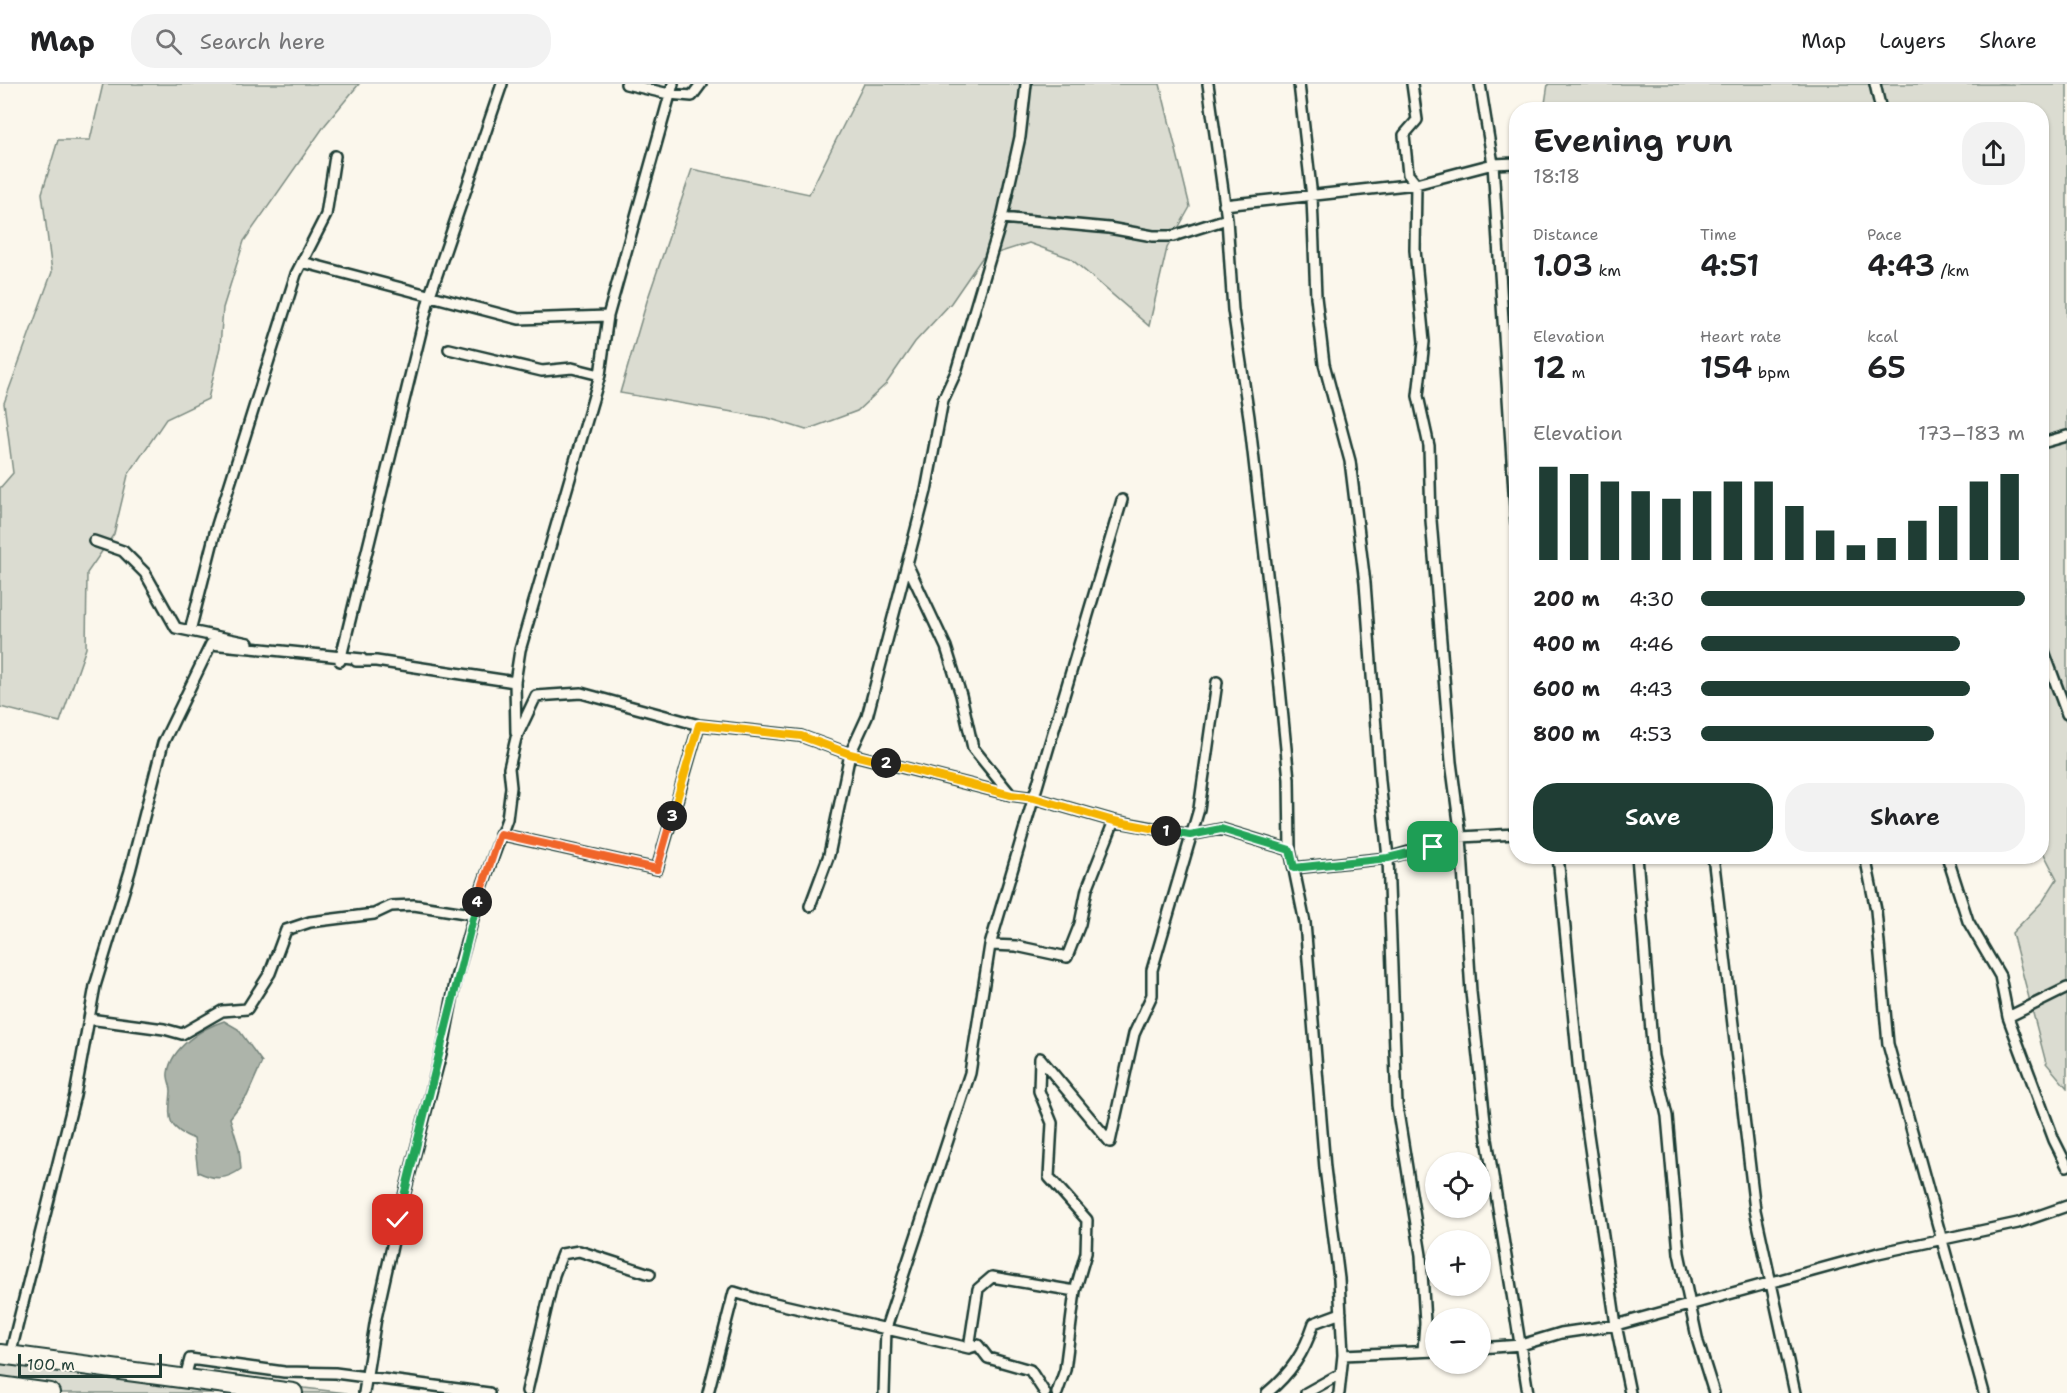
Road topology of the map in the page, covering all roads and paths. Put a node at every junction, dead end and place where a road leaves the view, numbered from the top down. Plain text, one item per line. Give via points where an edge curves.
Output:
1 (502, 84) edge
2 (626, 84) edge
3 (673, 84) edge
4 (701, 84) edge
5 (1026, 84) edge
6 (1208, 84) edge
7 (1299, 84) edge
8 (1412, 84) edge
9 (1480, 84) edge
10 (1875, 84) edge
11 (669, 94) junction
12 (1879, 102) edge
13 (335, 156) dead end
14 (1509, 164) edge
15 (1493, 165) junction
16 (1416, 184) junction
17 (1312, 197) junction
18 (1224, 205) junction
19 (1002, 218) junction
20 (1227, 219) junction
21 (302, 262) junction
22 (430, 295) junction
23 (609, 316) junction
24 (449, 349) dead end
25 (600, 375) junction
26 (1509, 404) edge
27 (2067, 436) edge
28 (2049, 441) edge
29 (1122, 500) dead end
30 (94, 541) dead end
31 (907, 564) junction
32 (190, 631) junction
33 (362, 659) dead end
34 (340, 661) junction
35 (2049, 665) edge
36 (515, 682) junction
37 (1217, 682) dead end
38 (2067, 714) edge
39 (699, 725) junction
40 (516, 738) junction
41 (850, 754) junction
42 (1011, 795) junction
43 (1034, 798) junction
44 (1114, 821) junction
45 (500, 834) junction
46 (1509, 834) edge
47 (1190, 835) junction
48 (1461, 837) junction
49 (1290, 850) junction
50 (1388, 858) junction
51 (1559, 864) edge
52 (1638, 864) edge
53 (1714, 864) edge
54 (1867, 864) edge
55 (1950, 864) edge
56 (1294, 868) junction
57 (810, 906) dead end
58 (473, 908) dead end
59 (990, 945) junction
60 (2067, 988) edge
61 (2008, 1017) junction
62 (89, 1019) junction
63 (2067, 1166) edge
64 (2067, 1206) edge
65 (1941, 1239) junction
66 (650, 1274) dead end
67 (1770, 1283) junction
68 (1076, 1291) junction
69 (1690, 1305) junction
70 (1341, 1313) junction
71 (1616, 1325) junction
72 (886, 1328) junction
73 (1521, 1345) junction
74 (1491, 1347) edge
75 (969, 1348) junction
76 (1423, 1351) joint
77 (5, 1354) edge
78 (1342, 1355) junction
79 (1340, 1374) junction
80 (366, 1377) junction
81 (184, 1378) junction
82 (0, 1386) edge
83 (526, 1392) edge
84 (50, 1393) edge
85 (293, 1393) edge
86 (364, 1393) edge
87 (489, 1393) edge
88 (708, 1393) edge
89 (884, 1393) edge
90 (1045, 1393) edge
91 (1057, 1393) edge
92 (1267, 1393) edge
93 (1306, 1393) edge
94 (1339, 1393) edge
95 (1528, 1393) edge
96 (1630, 1393) edge
97 (1714, 1393) edge
98 (1795, 1393) edge
99 (1984, 1393) edge

1 - 22 street
2 - 11 street
3 - 11 street
4 - 11 street via 692,96
5 - 19 street via 1020,137
6 - 18 street
7 - 17 street
8 - 16 street via 1417,120 1404,135 1408,174
9 - 15 street
10 - 12 street
11 - 23 street
13 - 21 street via 326,215
14 - 15 street
15 - 16 street
15 - 26 street
16 - 17 street
16 - 48 street via 1415,250 1424,342 1418,396 1429,446 1448,728
17 - 18 street
17 - 50 street via 1316,297 1324,364 1350,461 1365,584
18 - 20 street
19 - 20 street via 1153,236 1173,236
19 - 31 street via 944,400
20 - 49 street via 1233,310 1251,429 1279,678 1289,779
21 - 22 street
21 - 32 street via 217,525
22 - 23 street via 519,318
22 - 34 street
23 - 25 street
24 - 25 street via 542,371 572,368
25 - 36 street via 520,650
27 - 28 street
29 - 43 street
30 - 32 street via 123,551 145,573 176,628
31 - 41 street via 867,717
31 - 42 street via 946,647 973,748
32 - 34 street
33 - 62 street via 211,644 163,743
34 - 36 street via 376,661
35 - 38 street
36 - 40 street
37 - 47 street via 1199,809
39 - 40 street via 580,693 536,696
39 - 41 street via 801,736
39 - 45 street via 657,869
40 - 45 street via 509,768 507,819
41 - 42 street
41 - 57 street via 829,855
42 - 43 street
43 - 44 street
43 - 59 street
44 - 47 street
44 - 59 street via 1087,889 1080,924 1067,957 1017,946
45 - 80 street via 456,978 444,1042 398,1220
46 - 48 street
47 - 49 street via 1221,829
47 - 68 street via 1152,970 1152,995 1134,1034 1110,1142 1040,1058 1039,1091 1052,1123 1049,1177 1087,1220 1086,1253
48 - 50 street
48 - 73 street via 1471,992 1487,1139
49 - 56 street
50 - 56 street
50 - 76 street via 1397,1106 1421,1255
51 - 71 street via 1579,1073
52 - 69 street via 1653,1056 1667,1116 1678,1253
53 - 67 street via 1745,1137
54 - 65 street via 1876,910 1888,1044
55 - 61 street via 1968,921 2000,976
56 - 70 street via 1305,923
58 - 62 street via 465,913 414,905 390,906 374,914 310,922 286,930 270,973 247,1009 222,1011 182,1034
59 - 72 street via 970,1073
60 - 61 street
61 - 63 street
62 - 77 street via 75,1095
64 - 65 street via 2018,1223
65 - 67 street
65 - 99 street
66 - 83 street via 579,1251 562,1254
67 - 69 street
67 - 98 street
68 - 75 street via 992,1278 978,1289
68 - 91 street via 1065,1370
69 - 71 street
69 - 97 street
70 - 78 street
70 - 92 street via 1314,1323 1304,1351 1290,1372
71 - 73 street via 1562,1333
71 - 96 street
72 - 75 street
72 - 88 street via 735,1292
72 - 89 street
73 - 74 street
73 - 95 street
75 - 90 street via 978,1346 987,1358 1030,1370
76 - 78 street
77 - 81 highway
78 - 79 street
79 - 93 street
79 - 94 street
80 - 81 street via 284,1372 190,1359
80 - 86 street
80 - 87 street
81 - 85 highway
82 - 84 highway

